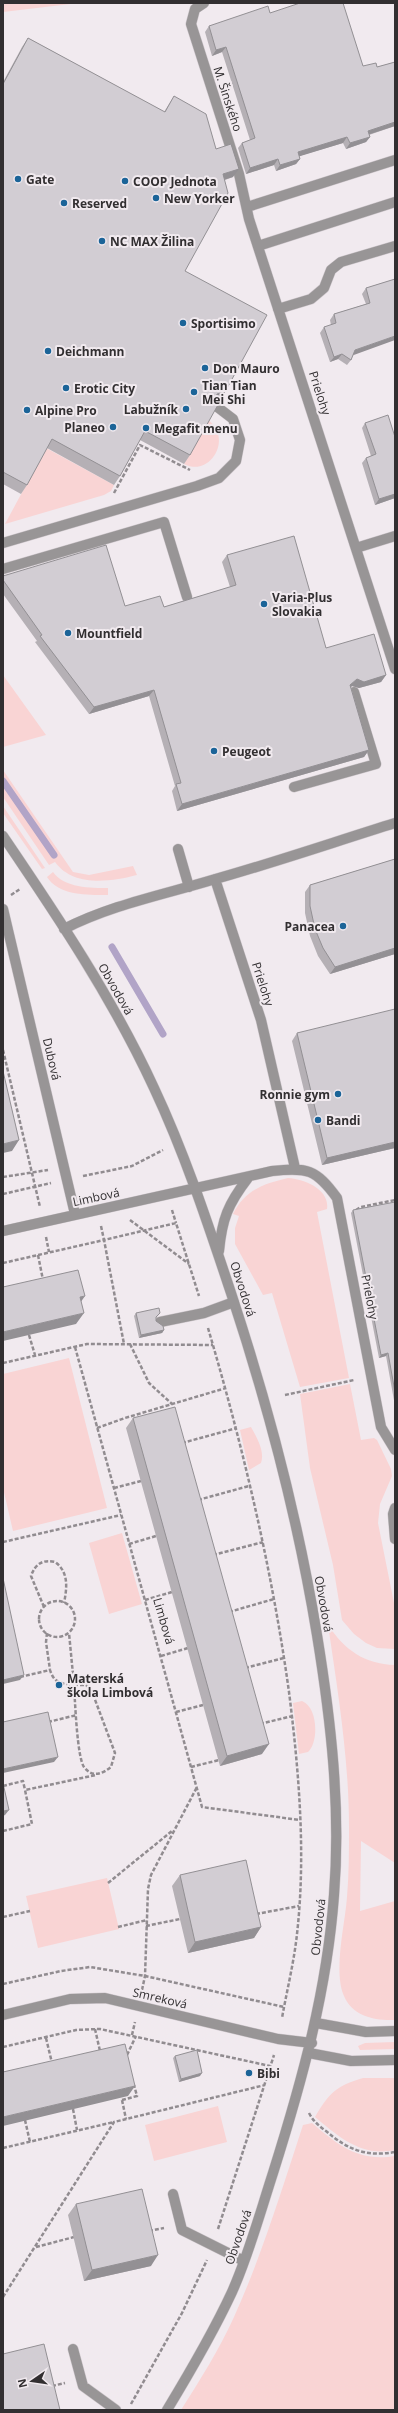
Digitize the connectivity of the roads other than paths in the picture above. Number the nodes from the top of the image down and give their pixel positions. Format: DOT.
graph roads {
  1 [pos="204,3"];
  2 [pos="395,160"];
  3 [pos="395,202"];
  4 [pos="247,207"];
  5 [pos="258,246"];
  6 [pos="395,246"];
  7 [pos="278,309"];
  8 [pos="216,406"];
  9 [pos="395,536"];
  10 [pos="3,543"];
  11 [pos="356,548"];
  12 [pos="3,569"];
  13 [pos="187,597"];
  14 [pos="395,669"];
  15 [pos="354,692"];
  16 [pos="294,787"];
  17 [pos="395,823"];
  18 [pos="3,836"];
  19 [pos="178,849"];
  20 [pos="215,880"];
  21 [pos="189,887"];
  22 [pos="3,909"];
  23 [pos="64,929"];
  24 [pos="295,1168"];
  25 [pos="248,1178"];
  26 [pos="195,1188"];
  27 [pos="76,1214"];
  28 [pos="3,1231"];
  29 [pos="219,1255"];
  30 [pos="234,1302"];
  31 [pos="160,1322"];
  32 [pos="395,1450"];
  33 [pos="395,1508"];
  34 [pos="395,1539"];
  35 [pos="3,2015"];
  36 [pos="316,2023"];
  37 [pos="395,2031"];
  38 [pos="310,2048"];
  39 [pos="395,2060"];
  40 [pos="173,2194"];
  41 [pos="244,2261"];
  42 [pos="73,2348"];
  43 [pos="116,2410"];
  44 [pos="167,2410"];
  1 -- 4 [label="street, M. Šinského"];
  2 -- 4 [label="street"];
  3 -- 5 [label="street"];
  4 -- 5 [label="street, M. Šinského"];
  5 -- 7 [label="street, Prielohy"];
  6 -- 7 [label="street"];
  7 -- 11 [label="street, Prielohy"];
  8 -- 10 [label="street"];
  9 -- 11 [label="street"];
  11 -- 14 [label="street, Prielohy"];
  12 -- 13 [label="street"];
  15 -- 16 [label="street"];
  17 -- 20 [label="street"];
  18 -- 23 [label="street, Obvodová"];
  19 -- 21 [label="street"];
  20 -- 21 [label="street"];
  20 -- 24 [label="street, Prielohy"];
  21 -- 23 [label="street"];
  22 -- 27 [label="street, Dubová"];
  23 -- 26 [label="street, Obvodová"];
  24 -- 25 [label="street, Prielohy"];
  24 -- 32 [label="street, Prielohy"];
  25 -- 26 [label="street, Prielohy"];
  25 -- 29 [label="street"];
  26 -- 27 [label="street, Limbová"];
  26 -- 29 [label="street, Obvodová"];
  27 -- 28 [label="street, Limbová"];
  29 -- 30 [label="street, Obvodová"];
  30 -- 31 [label="street"];
  30 -- 36 [label="street, Obvodová"];
  33 -- 34 [label="street"];
  35 -- 38 [label="street, Smreková"];
  36 -- 37 [label="street"];
  36 -- 38 [label="street, Obvodová"];
  38 -- 39 [label="street, Smreková"];
  38 -- 41 [label="street, Obvodová"];
  40 -- 41 [label="street"];
  41 -- 44 [label="street, Obvodová"];
  42 -- 43 [label="street"];
}
